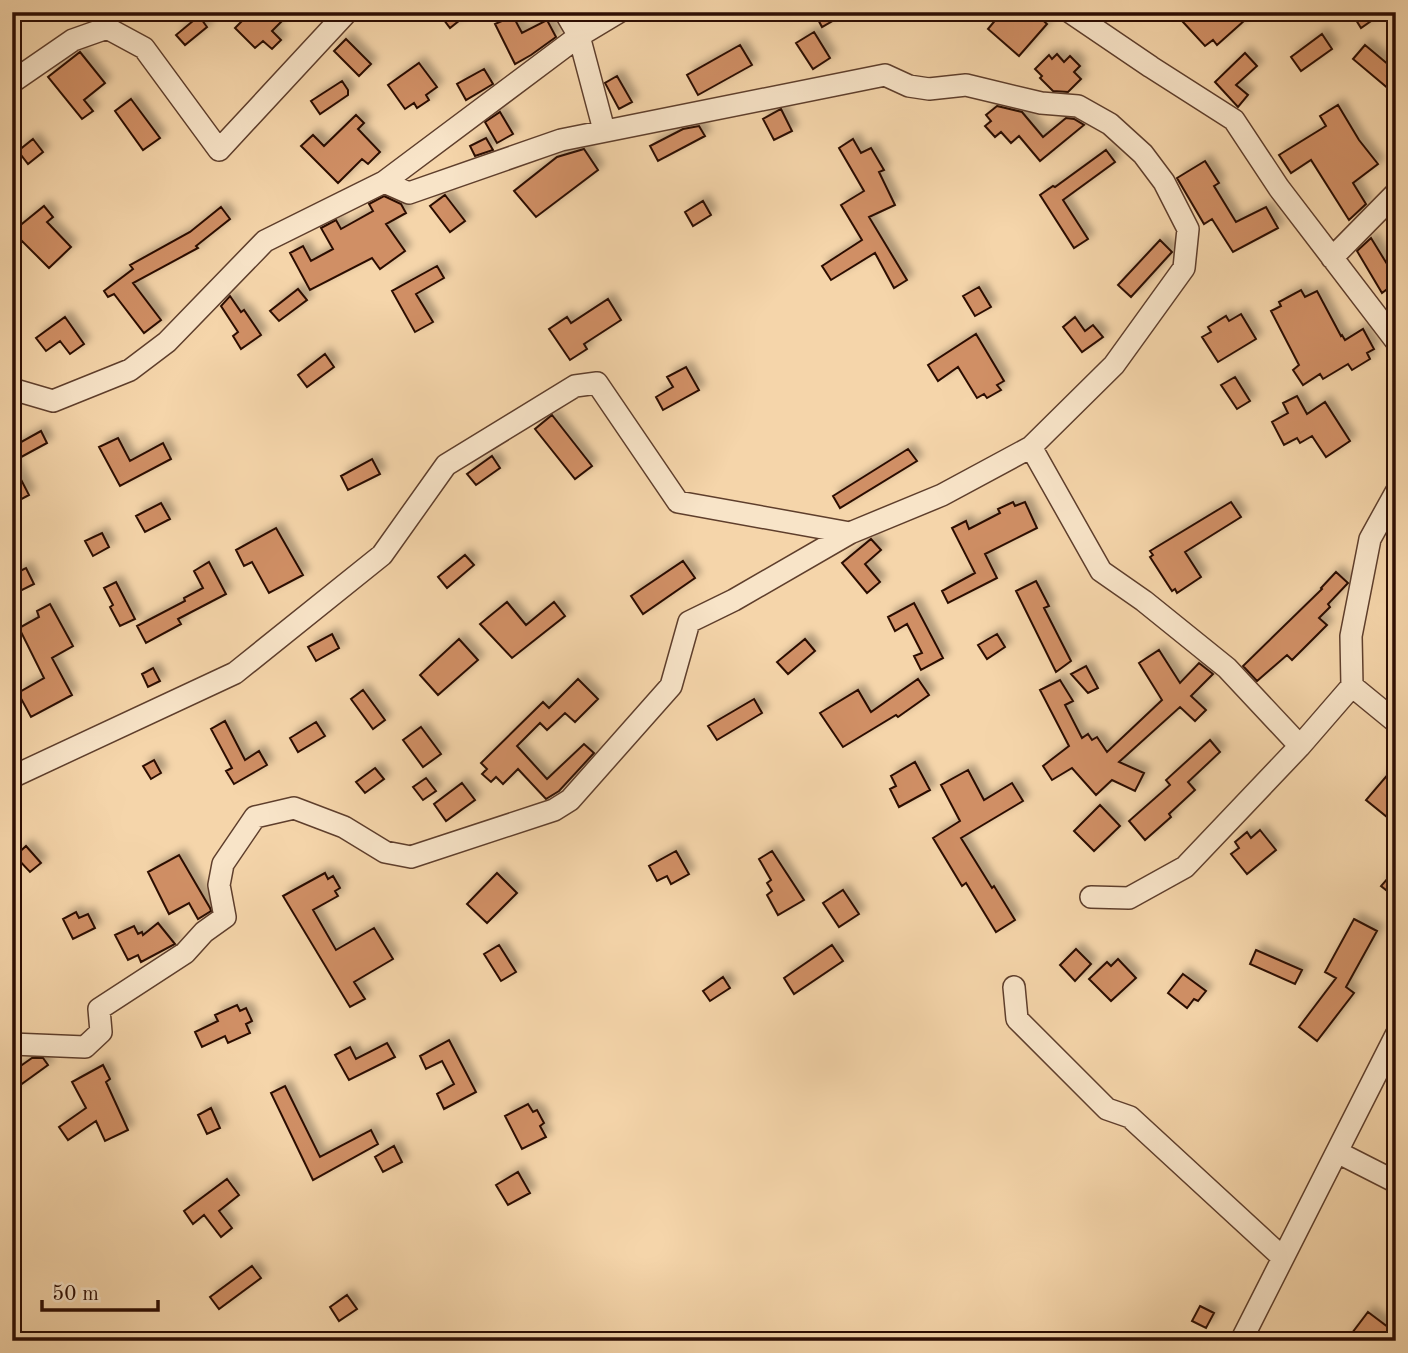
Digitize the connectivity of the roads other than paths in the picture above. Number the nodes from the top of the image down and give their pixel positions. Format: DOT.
graph roads {
  1 [pos="346,12"];
  2 [pos="565,12"];
  3 [pos="620,12"];
  4 [pos="1070,12"];
  5 [pos="579,36"];
  6 [pos="12,82"];
  7 [pos="604,130"];
  8 [pos="384,181"];
  9 [pos="1396,192"];
  10 [pos="1332,258"];
  11 [pos="1396,341"];
  12 [pos="12,390"];
  13 [pos="1031,447"];
  14 [pos="1396,492"];
  15 [pos="850,533"];
  16 [pos="1352,686"];
  17 [pos="1396,722"];
  18 [pos="1300,746"];
  19 [pos="12,777"];
  20 [pos="1091,897"];
  21 [pos="1014,987"];
  22 [pos="1396,1035"];
  23 [pos="12,1044"];
  24 [pos="1336,1152"];
  25 [pos="1396,1182"];
  26 [pos="1282,1257"];
  27 [pos="1241,1341"];
  1 -- 6 [label="street"];
  2 -- 5 [label="street"];
  3 -- 5 [label="street"];
  4 -- 10 [label="street"];
  5 -- 7 [label="street"];
  5 -- 8 [label="street"];
  7 -- 8 [label="street"];
  7 -- 13 [label="street"];
  8 -- 12 [label="street"];
  9 -- 10 [label="street"];
  10 -- 11 [label="street"];
  13 -- 15 [label="street"];
  13 -- 18 [label="street"];
  14 -- 16 [label="street"];
  15 -- 19 [label="street"];
  15 -- 23 [label="street"];
  16 -- 17 [label="street"];
  16 -- 18 [label="street"];
  18 -- 20 [label="street"];
  21 -- 26 [label="street"];
  22 -- 24 [label="street"];
  24 -- 25 [label="street"];
  24 -- 26 [label="street"];
  26 -- 27 [label="street"];
}
